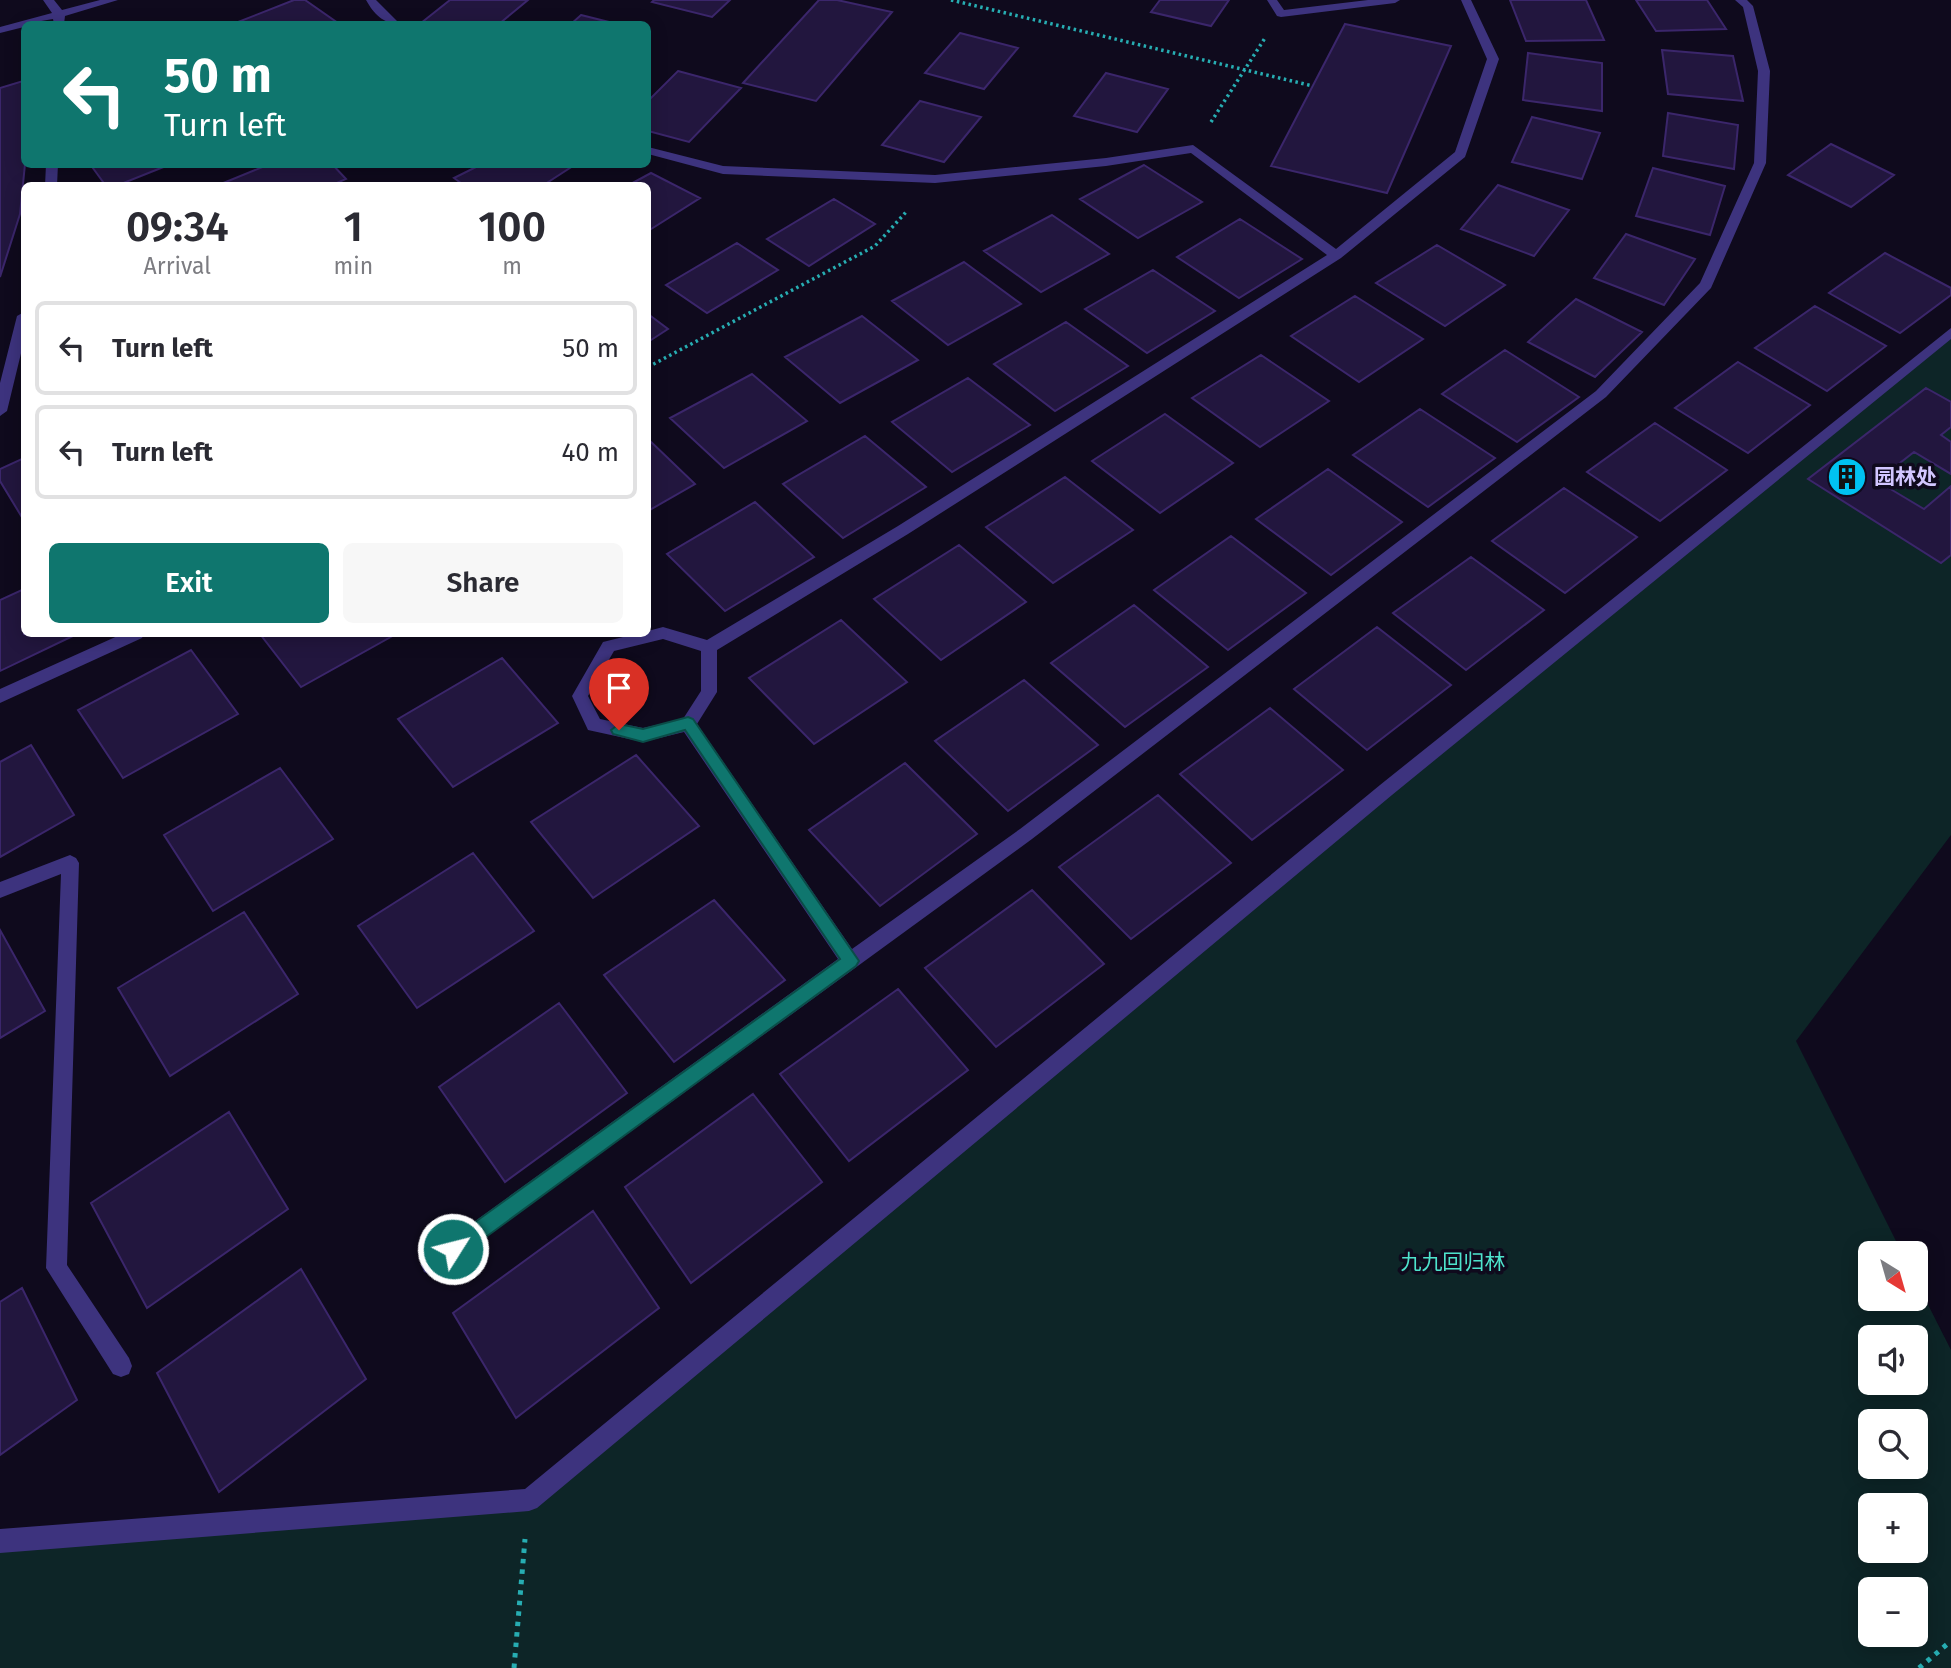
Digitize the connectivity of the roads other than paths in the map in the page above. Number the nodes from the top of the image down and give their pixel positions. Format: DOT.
graph roads {
  1 [pos="48,0"];
  2 [pos="113,0"];
  3 [pos="371,0"];
  4 [pos="1272,0"];
  5 [pos="1395,0"];
  6 [pos="1466,0"];
  7 [pos="1740,0"];
  8 [pos="59,19"];
  9 [pos="391,21"];
  10 [pos="21,26"];
  11 [pos="0,30"];
  12 [pos="651,151"];
  13 [pos="1336,255"];
  14 [pos="21,328"];
  15 [pos="1951,332"];
  16 [pos="0,411"];
  17 [pos="651,634"];
  18 [pos="129,637"];
  19 [pos="629,637"];
  20 [pos="604,640"];
  21 [pos="709,647"];
  22 [pos="0,696"];
  23 [pos="688,723"];
  24 [pos="0,890"];
  25 [pos="850,961"];
  26 [pos="431,1265"];
  27 [pos="121,1366"];
  28 [pos="0,1541"];
  1 -- 8 [label="lane"];
  2 -- 8 [label="lane"];
  3 -- 9 [label="lane"];
  4 -- 5 [label="lane"];
  6 -- 13 [label="lane"];
  7 -- 25 [label="lane"];
  10 -- 11 [label="lane"];
  12 -- 13 [label="lane"];
  13 -- 21 [label="lane"];
  14 -- 16 [label="lane"];
  15 -- 28 [label="lane"];
  17 -- 21 [label="lane"];
  18 -- 22 [label="lane"];
  19 -- 20 [label="lane"];
  20 -- 23 [label="lane"];
  21 -- 23 [label="lane"];
  23 -- 25 [label="lane"];
  24 -- 27 [label="lane"];
  25 -- 26 [label="lane"];
}
